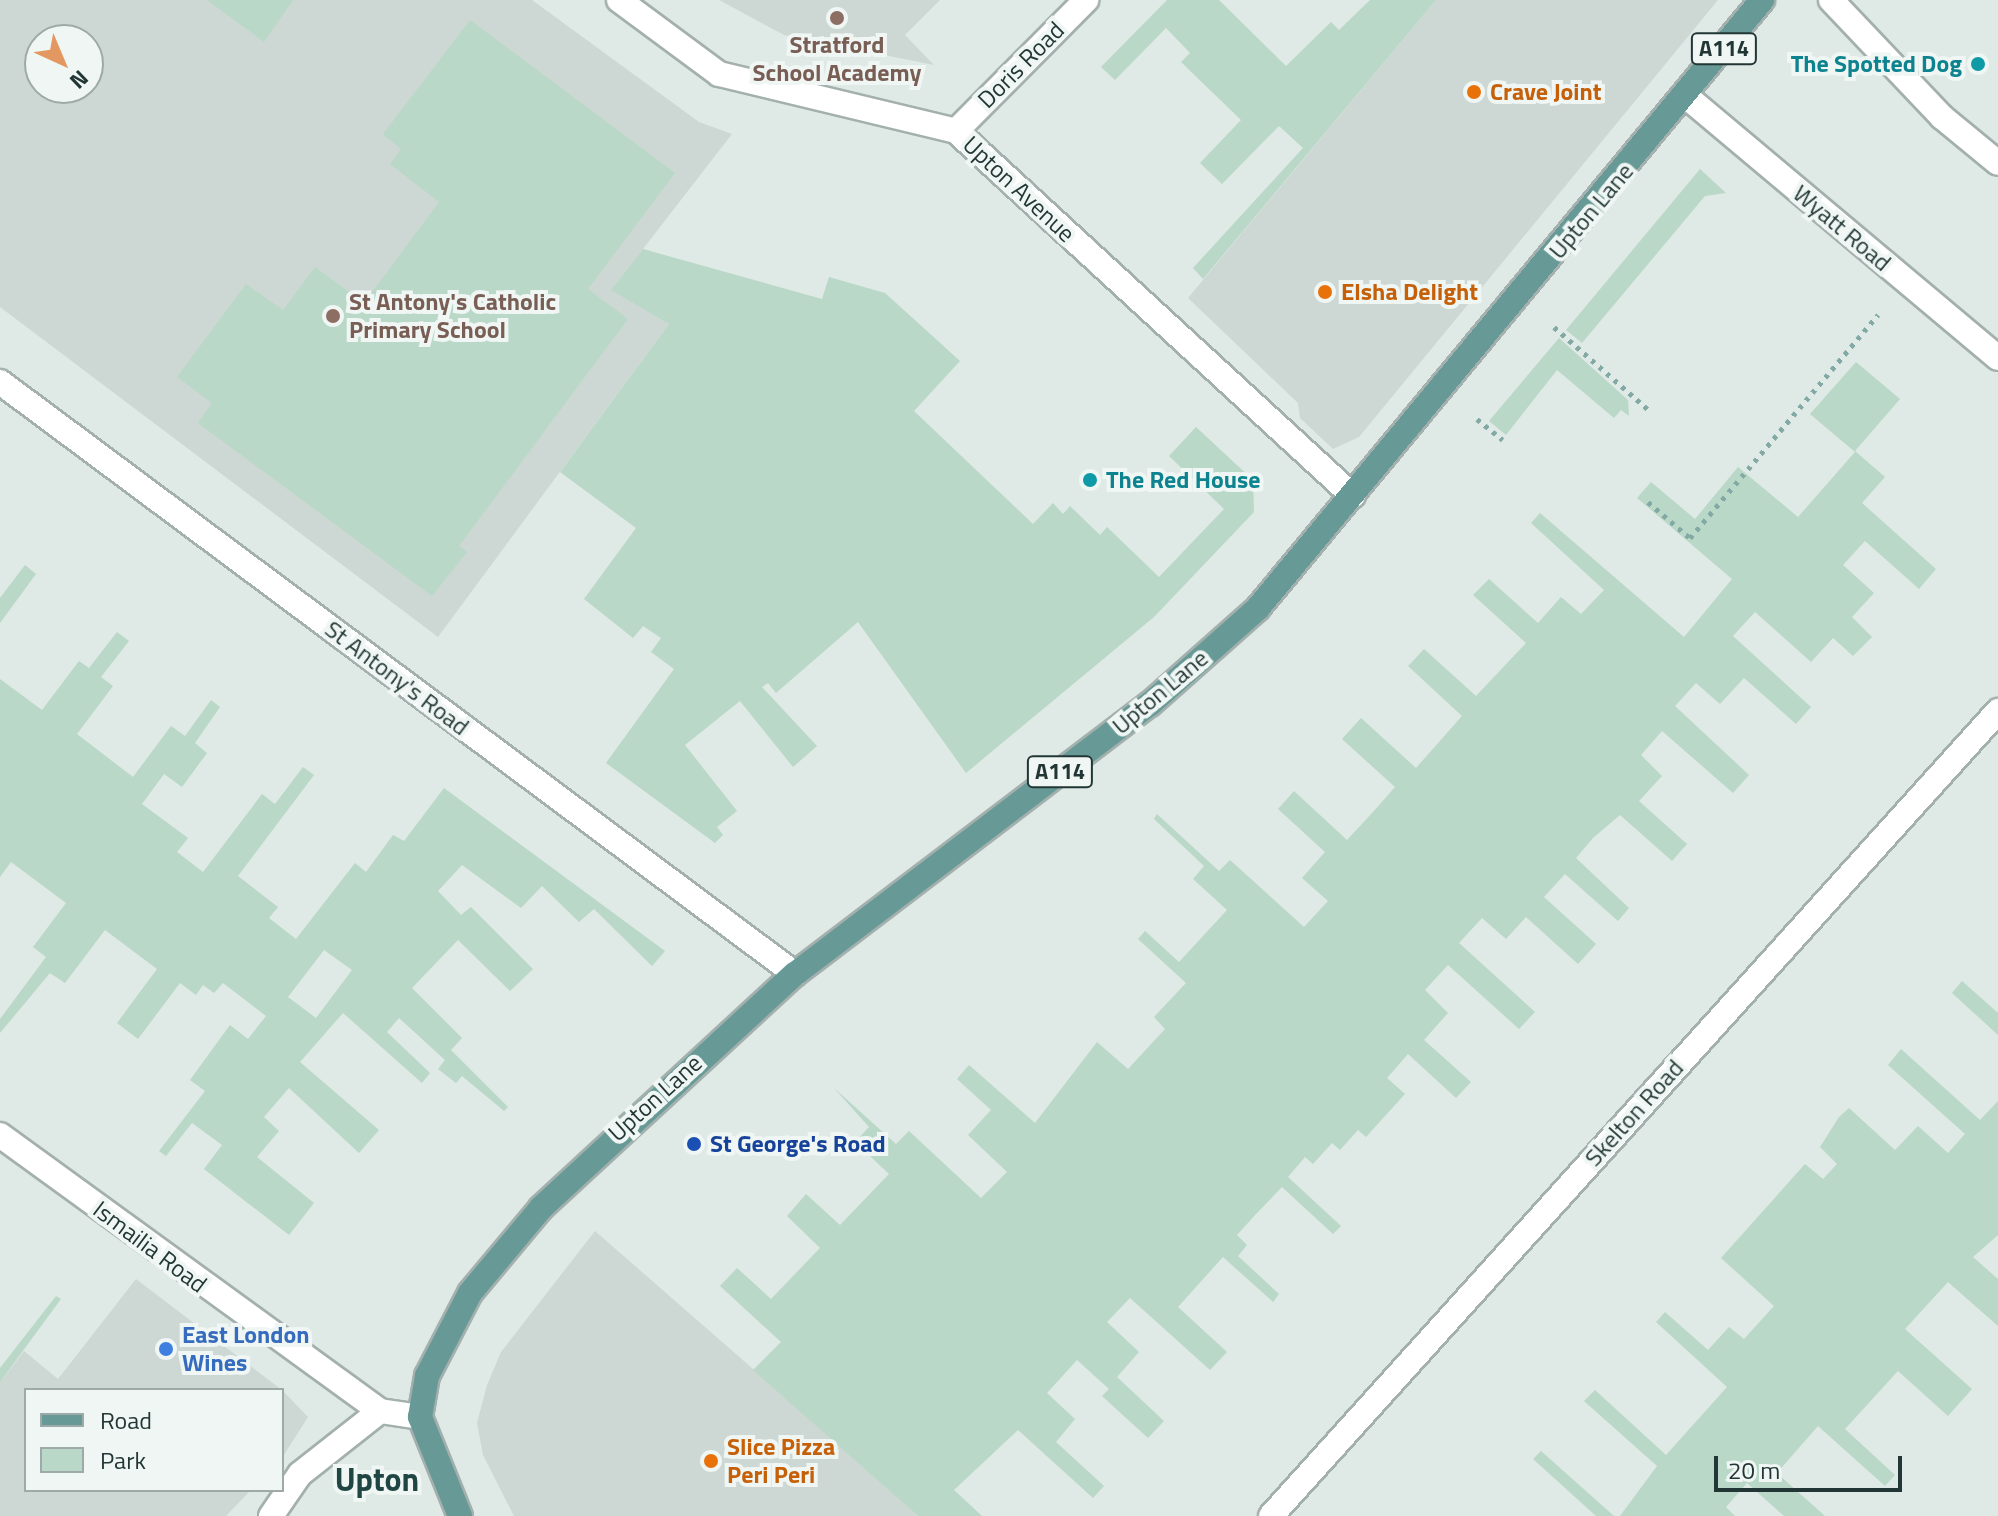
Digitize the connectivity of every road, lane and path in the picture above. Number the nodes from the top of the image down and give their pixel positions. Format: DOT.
graph roads {
  1 [pos="619,0"];
  2 [pos="1086,0"];
  3 [pos="1762,0"];
  4 [pos="1831,0"];
  5 [pos="1687,97"];
  6 [pos="956,131"];
  7 [pos="1998,163"];
  8 [pos="1900,276"];
  9 [pos="1554,327"];
  10 [pos="1998,358"];
  11 [pos="0,382"];
  12 [pos="1650,411"];
  13 [pos="1477,419"];
  14 [pos="1503,440"];
  15 [pos="1353,496"];
  16 [pos="1648,502"];
  17 [pos="1998,711"];
  18 [pos="795,974"];
  19 [pos="0,1135"];
  20 [pos="380,1411"];
  21 [pos="420,1417"];
  22 [pos="271,1516"];
  23 [pos="460,1516"];
  24 [pos="1271,1516"];
  1 -- 6 [label="street, Upton Avenue"];
  2 -- 6 [label="street, Doris Road"];
  3 -- 5 [label="main road, Upton Lane / A114"];
  4 -- 7 [label="street"];
  5 -- 8 [label="street, Wyatt Road"];
  5 -- 15 [label="main road, Upton Lane / A114"];
  6 -- 15 [label="street, Upton Avenue"];
  8 -- 10 [label="street, Wyatt Road"];
  8 -- 16 [label="path"];
  9 -- 12 [label="path"];
  11 -- 18 [label="street, St Antony's Road"];
  13 -- 14 [label="path"];
  15 -- 18 [label="main road, Upton Lane / A114"];
  17 -- 24 [label="street, Skelton Road"];
  18 -- 21 [label="main road, Upton Lane / A114"];
  19 -- 20 [label="street, Ismailia Road"];
  20 -- 21 [label="street"];
  20 -- 22 [label="street"];
  21 -- 23 [label="main road"];
}
